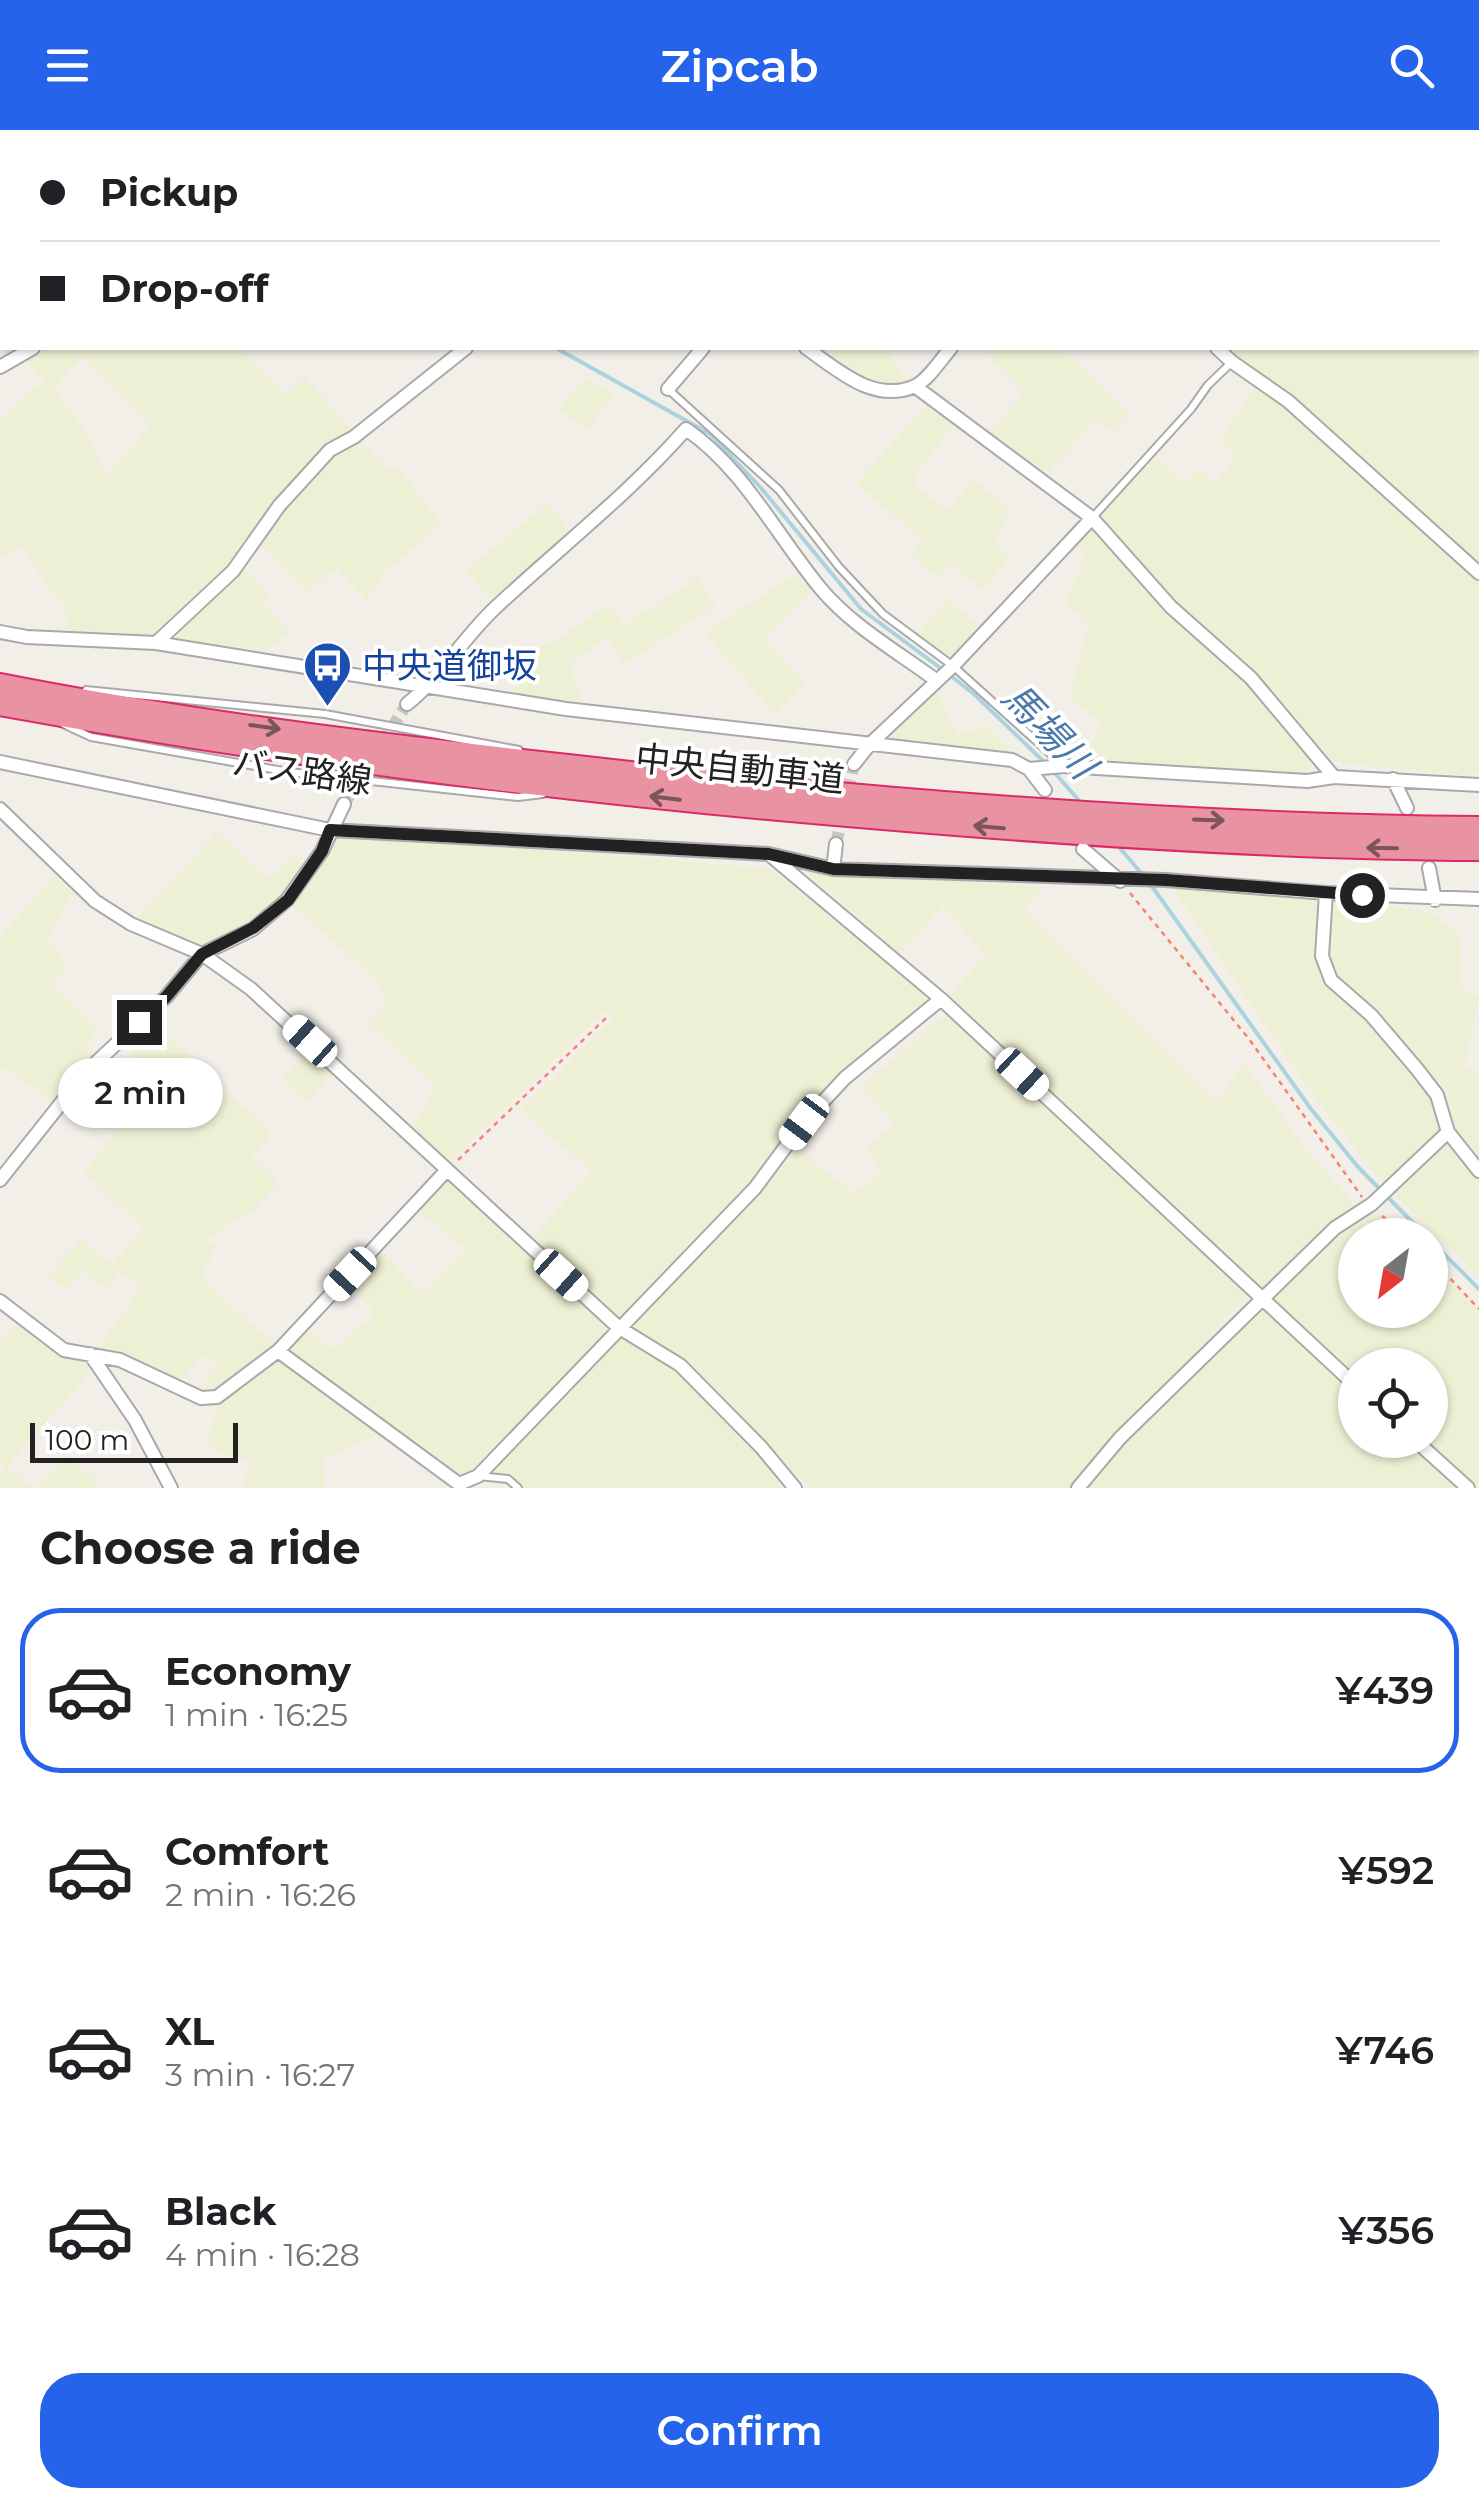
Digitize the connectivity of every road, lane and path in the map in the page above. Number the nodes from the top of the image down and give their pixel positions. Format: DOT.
graph roads {
  1 [pos="30,350"];
  2 [pos="463,350"];
  3 [pos="701,350"];
  4 [pos="809,350"];
  5 [pos="950,350"];
  6 [pos="1219,350"];
  7 [pos="1232,362"];
  8 [pos="0,367"];
  9 [pos="916,387"];
  10 [pos="668,389"];
  11 [pos="739,464"];
  12 [pos="1092,518"];
  13 [pos="1479,573"];
  14 [pos="0,632"];
  15 [pos="156,643"];
  16 [pos="952,667"];
  17 [pos="938,679"];
  18 [pos="0,685"];
  19 [pos="428,688"];
  20 [pos="29,700"];
  21 [pos="0,704"];
  22 [pos="407,704"];
  23 [pos="870,744"];
  24 [pos="0,762"];
  25 [pos="854,764"];
  26 [pos="1061,766"];
  27 [pos="1035,769"];
  28 [pos="1334,777"];
  29 [pos="1393,780"];
  30 [pos="1478,784"];
  31 [pos="1045,790"];
  32 [pos="344,804"];
  33 [pos="1407,808"];
  34 [pos="0,809"];
  35 [pos="1479,828"];
  36 [pos="330,830"];
  37 [pos="1084,842"];
  38 [pos="836,844"];
  39 [pos="1479,849"];
  40 [pos="769,854"];
  41 [pos="1429,868"];
  42 [pos="833,869"];
  43 [pos="1120,880"];
  44 [pos="1326,893"];
  45 [pos="1436,900"];
  46 [pos="1479,900"];
  47 [pos="202,954"];
  48 [pos="942,999"];
  49 [pos="607,1017"];
  50 [pos="1448,1132"];
  51 [pos="446,1171"];
  52 [pos="1479,1171"];
  53 [pos="0,1180"];
  54 [pos="1371,1205"];
  55 [pos="1386,1218"];
  56 [pos="1448,1276"];
  57 [pos="0,1301"];
  58 [pos="1262,1301"];
  59 [pos="1479,1310"];
  60 [pos="618,1327"];
  61 [pos="278,1351"];
  62 [pos="90,1354"];
  63 [pos="1338,1370"];
  64 [pos="1435,1458"];
  65 [pos="478,1476"];
  66 [pos="458,1486"];
  67 [pos="789,1486"];
  68 [pos="170,1488"];
  69 [pos="518,1488"];
  70 [pos="1078,1488"];
  71 [pos="1468,1488"];
  1 -- 8 [label="street"];
  2 -- 15 [label="street"];
  3 -- 10 [label="street"];
  4 -- 9 [label="street"];
  5 -- 9 [label="street"];
  6 -- 7 [label="street"];
  7 -- 12 [label="lane"];
  7 -- 13 [label="street"];
  9 -- 12 [label="street"];
  10 -- 11 [label="lane"];
  11 -- 16 [label="lane"];
  11 -- 17 [label="street"];
  11 -- 19 [label="street"];
  12 -- 16 [label="street"];
  12 -- 28 [label="street"];
  14 -- 15 [label="street"];
  15 -- 19 [label="street"];
  16 -- 17 [label="street"];
  16 -- 26 [label="lane"];
  17 -- 23 [label="street"];
  18 -- 20 [label="highway, 中央自動車道"];
  19 -- 22 [label="street"];
  19 -- 23 [label="street"];
  20 -- 21 [label="highway, 中央自動車道"];
  20 -- 35 [label="highway, 中央自動車道, one-way"];
  37 -- 20 [label="highway, 中央自動車道, one-way"];
  23 -- 25 [label="street"];
  23 -- 27 [label="street"];
  24 -- 36 [label="street"];
  26 -- 27 [label="street"];
  26 -- 28 [label="street"];
  27 -- 31 [label="street"];
  28 -- 29 [label="street"];
  29 -- 30 [label="street"];
  29 -- 33 [label="street"];
  32 -- 36 [label="street"];
  34 -- 47 [label="street"];
  36 -- 40 [label="street"];
  36 -- 47 [label="street"];
  39 -- 37 [label="highway, 中央自動車道, one-way"];
  37 -- 43 [label="street"];
  38 -- 42 [label="street"];
  40 -- 42 [label="street"];
  40 -- 48 [label="street"];
  41 -- 45 [label="street"];
  42 -- 43 [label="street"];
  43 -- 44 [label="street"];
  43 -- 54 [label="path"];
  44 -- 45 [label="street"];
  44 -- 50 [label="street"];
  45 -- 46 [label="street"];
  47 -- 51 [label="street"];
  47 -- 53 [label="street"];
  48 -- 58 [label="street"];
  48 -- 60 [label="street"];
  49 -- 51 [label="path"];
  50 -- 52 [label="street"];
  50 -- 54 [label="street"];
  51 -- 60 [label="street"];
  51 -- 61 [label="street"];
  54 -- 55 [label="path"];
  54 -- 58 [label="street"];
  56 -- 59 [label="path"];
  57 -- 62 [label="street"];
  58 -- 63 [label="street"];
  58 -- 70 [label="street"];
  60 -- 65 [label="street"];
  60 -- 67 [label="street"];
  61 -- 62 [label="street"];
  61 -- 66 [label="street"];
  62 -- 68 [label="street"];
  64 -- 71 [label="street"];
  65 -- 66 [label="street"];
  65 -- 69 [label="lane"];
}
